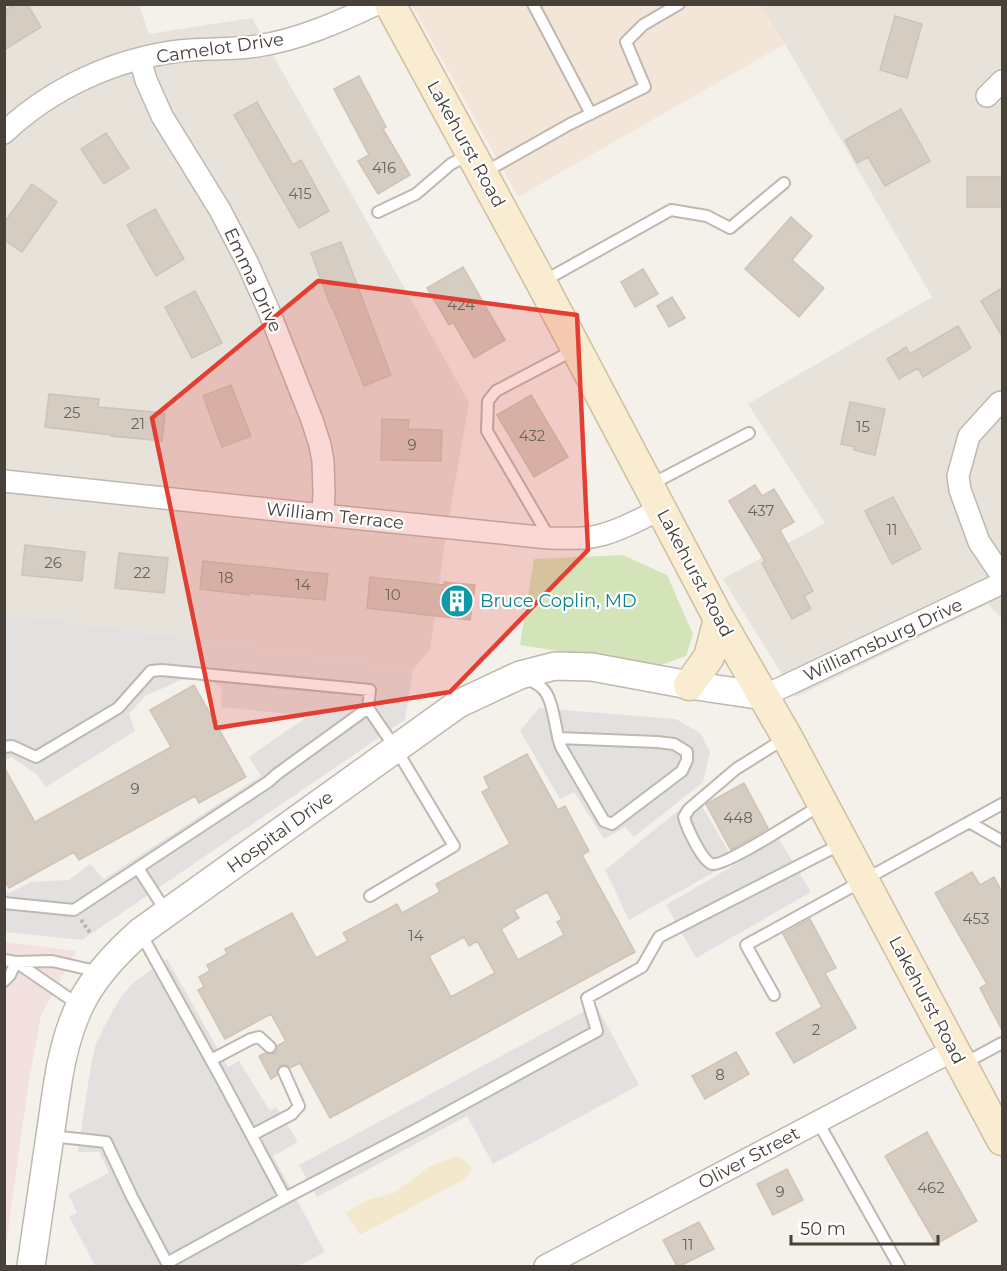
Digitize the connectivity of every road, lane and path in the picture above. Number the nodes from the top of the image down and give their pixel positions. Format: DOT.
graph roads {
  1 [pos="377,4"];
  2 [pos="390,4"];
  3 [pos="679,4"];
  4 [pos="538,6"];
  5 [pos="140,59"];
  6 [pos="1002,81"];
  7 [pos="987,96"];
  8 [pos="591,114"];
  9 [pos="4,133"];
  10 [pos="476,164"];
  11 [pos="784,183"];
  12 [pos="378,212"];
  13 [pos="542,282"];
  14 [pos="577,349"];
  15 [pos="1002,402"];
  16 [pos="749,433"];
  17 [pos="4,481"];
  18 [pos="655,497"];
  19 [pos="323,515"];
  20 [pos="549,538"];
  21 [pos="1002,576"];
  22 [pos="1002,583"];
  23 [pos="719,619"];
  24 [pos="520,675"];
  25 [pos="689,685"];
  26 [pos="764,696"];
  27 [pos="368,708"];
  28 [pos="787,737"];
  29 [pos="558,738"];
  30 [pos="4,747"];
  31 [pos="396,749"];
  32 [pos="822,804"];
  33 [pos="1002,804"];
  34 [pos="969,822"];
  35 [pos="1002,841"];
  36 [pos="843,843"];
  37 [pos="138,868"];
  38 [pos="863,881"];
  39 [pos="369,896"];
  40 [pos="4,903"];
  41 [pos="167,912"];
  42 [pos="140,932"];
  43 [pos="10,961"];
  44 [pos="100,972"];
  45 [pos="4,981"];
  46 [pos="774,995"];
  47 [pos="79,1005"];
  48 [pos="1002,1043"];
  49 [pos="270,1047"];
  50 [pos="958,1058"];
  51 [pos="211,1060"];
  52 [pos="284,1072"];
  53 [pos="818,1122"];
  54 [pos="252,1135"];
  55 [pos="50,1136"];
  56 [pos="1002,1140"];
  57 [pos="285,1198"];
  58 [pos="31,1266"];
  59 [pos="545,1266"];
  60 [pos="899,1266"];
  1 -- 5 [label="street, Camelot Drive"];
  2 -- 10 [label="main road, Lakehurst Road"];
  3 -- 8 [label="lane"];
  4 -- 8 [label="lane"];
  5 -- 9 [label="street, Camelot Drive"];
  5 -- 19 [label="street, Emma Drive"];
  6 -- 7 [label="street"];
  8 -- 10 [label="lane"];
  10 -- 12 [label="lane"];
  10 -- 13 [label="main road, Lakehurst Road"];
  11 -- 13 [label="lane"];
  13 -- 14 [label="main road, Lakehurst Road"];
  14 -- 18 [label="main road, Lakehurst Road"];
  14 -- 20 [label="lane"];
  15 -- 21 [label="street"];
  16 -- 18 [label="lane"];
  17 -- 19 [label="street, William Terrace"];
  18 -- 20 [label="street, William Terrace"];
  18 -- 23 [label="main road, Lakehurst Road"];
  19 -- 20 [label="street, William Terrace"];
  22 -- 26 [label="street, Williamsburg Drive"];
  23 -- 25 [label="main road"];
  23 -- 26 [label="main road, Lakehurst Road"];
  24 -- 25 [label="street, Hospital Drive"];
  24 -- 29 [label="lane"];
  24 -- 31 [label="street, Hospital Drive"];
  25 -- 26 [label="street, Hospital Drive"];
  26 -- 28 [label="main road, Lakehurst Road"];
  27 -- 30 [label="lane"];
  27 -- 31 [label="lane"];
  27 -- 37 [label="lane"];
  28 -- 32 [label="main road, Lakehurst Road"];
  28 -- 32 [label="lane"];
  29 -- 29 [label="lane"];
  31 -- 39 [label="lane"];
  31 -- 41 [label="street, Hospital Drive"];
  32 -- 36 [label="main road, Lakehurst Road"];
  33 -- 34 [label="lane"];
  34 -- 35 [label="lane"];
  34 -- 38 [label="lane"];
  36 -- 38 [label="main road, Lakehurst Road"];
  36 -- 57 [label="lane"];
  37 -- 40 [label="lane"];
  37 -- 41 [label="lane"];
  38 -- 46 [label="lane"];
  38 -- 50 [label="main road, Lakehurst Road"];
  41 -- 42 [label="street, Hospital Drive"];
  42 -- 44 [label="street, Hospital Drive"];
  42 -- 51 [label="lane"];
  43 -- 44 [label="lane"];
  43 -- 45 [label="lane"];
  43 -- 47 [label="lane"];
  44 -- 47 [label="street, Hospital Drive"];
  47 -- 55 [label="street, Hospital Drive"];
  48 -- 50 [label="lane"];
  49 -- 51 [label="lane"];
  50 -- 53 [label="street, Oliver Street"];
  50 -- 56 [label="main road, Lakehurst Road"];
  51 -- 54 [label="lane"];
  52 -- 54 [label="lane"];
  53 -- 59 [label="street, Oliver Street"];
  53 -- 60 [label="lane"];
  54 -- 57 [label="lane"];
  55 -- 57 [label="lane"];
  55 -- 58 [label="street, Hospital Drive"];
}
